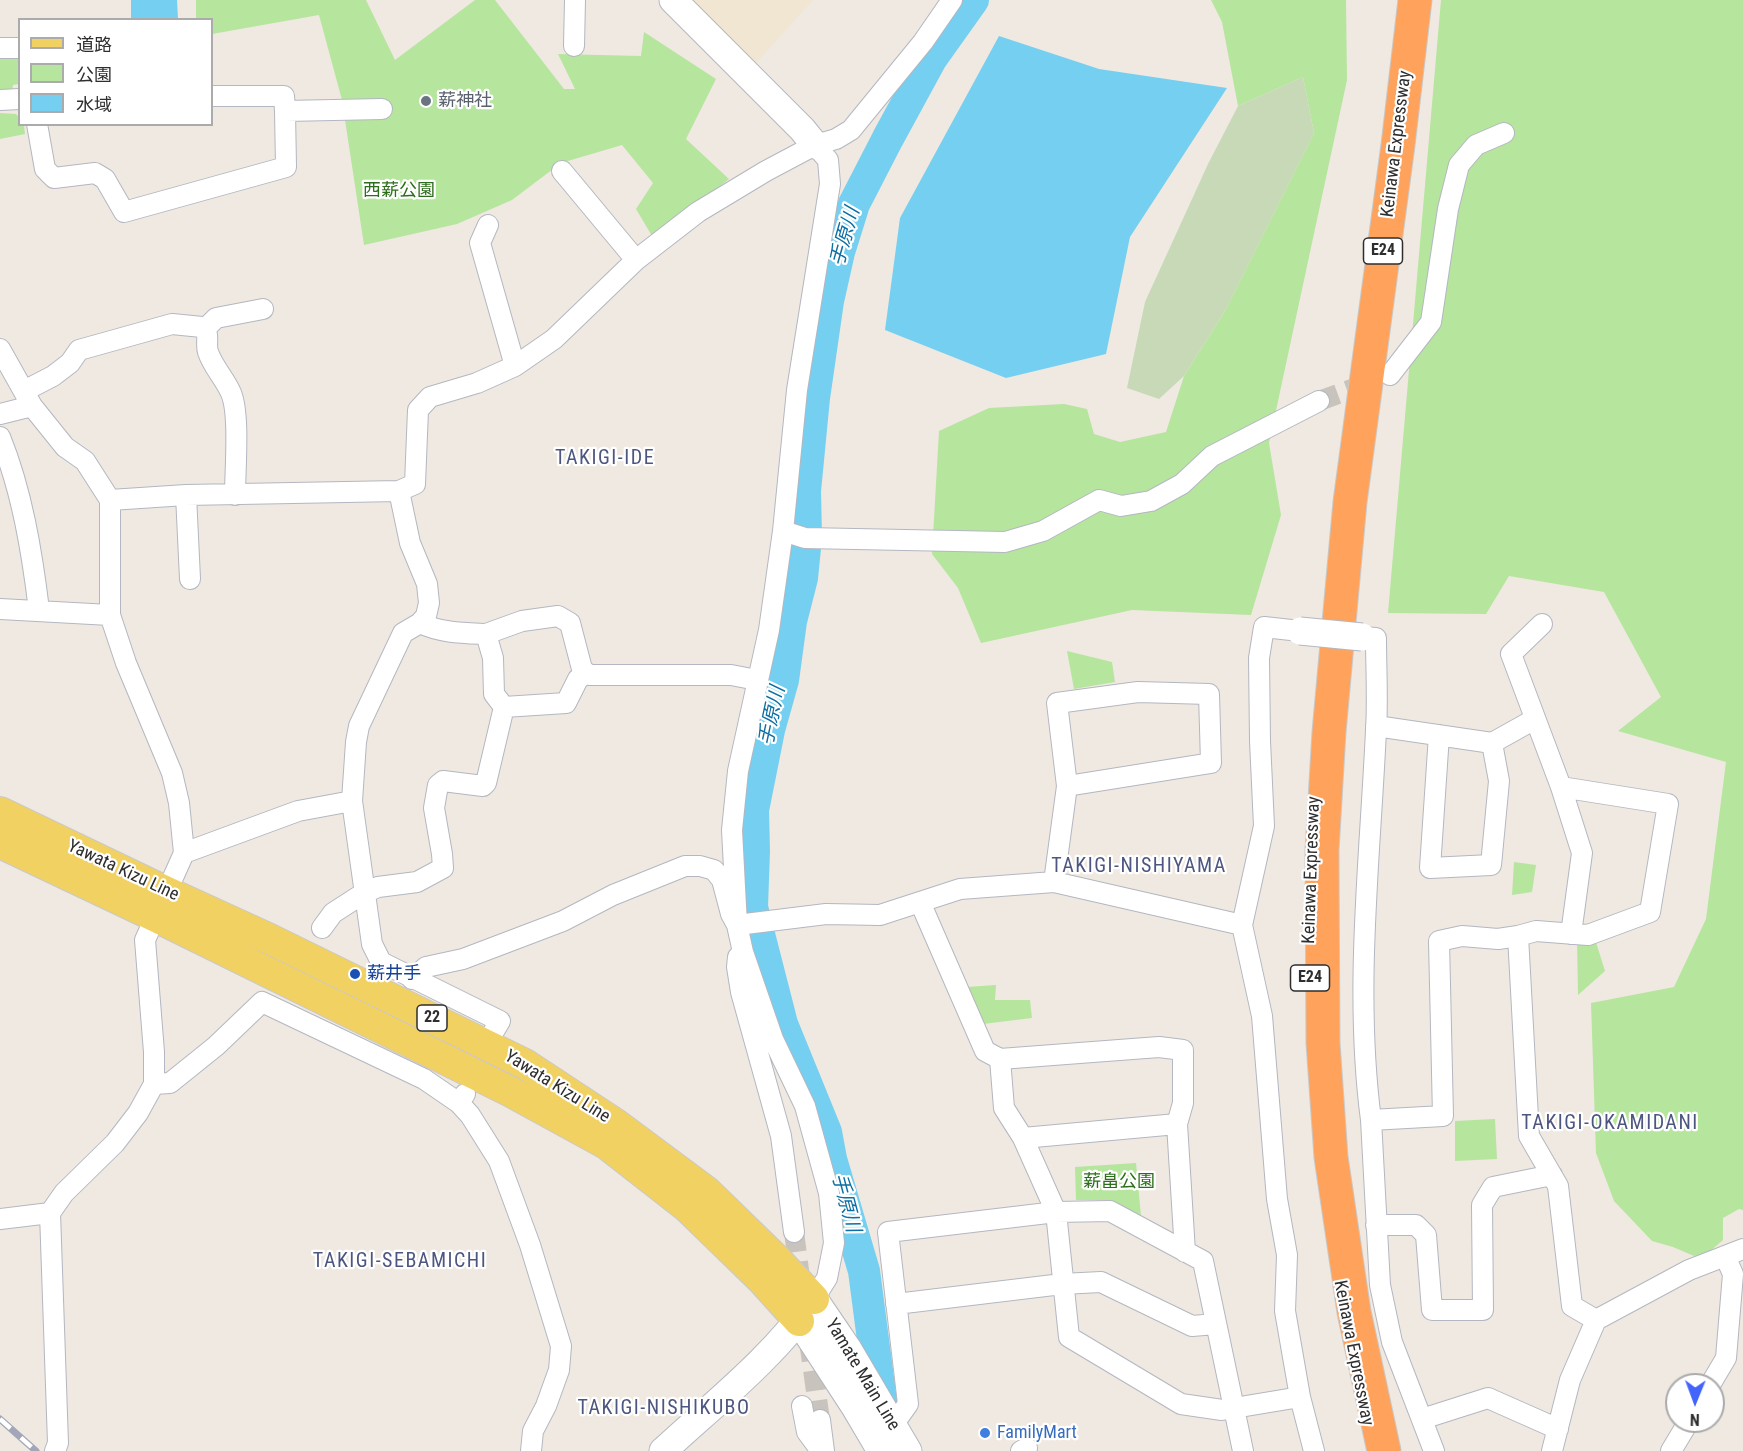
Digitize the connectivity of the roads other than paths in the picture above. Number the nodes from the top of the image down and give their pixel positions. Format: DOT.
graph roads {
  1 [pos="575,0"];
  2 [pos="673,0"];
  3 [pos="952,0"];
  4 [pos="1415,0"];
  5 [pos="573,46"];
  6 [pos="0,48"];
  7 [pos="18,48"];
  8 [pos="213,96"];
  9 [pos="18,99"];
  10 [pos="0,100"];
  11 [pos="382,109"];
  12 [pos="285,111"];
  13 [pos="38,126"];
  14 [pos="1504,133"];
  15 [pos="815,145"];
  16 [pos="562,171"];
  17 [pos="488,225"];
  18 [pos="636,260"];
  19 [pos="263,309"];
  20 [pos="205,329"];
  21 [pos="0,349"];
  22 [pos="515,366"];
  23 [pos="1390,375"];
  24 [pos="28,399"];
  25 [pos="1319,401"];
  26 [pos="0,414"];
  27 [pos="0,437"];
  28 [pos="399,491"];
  29 [pos="186,495"];
  30 [pos="235,495"];
  31 [pos="110,500"];
  32 [pos="1350,502"];
  33 [pos="783,531"];
  34 [pos="190,579"];
  35 [pos="0,609"];
  36 [pos="39,610"];
  37 [pos="111,615"];
  38 [pos="420,623"];
  39 [pos="1542,624"];
  40 [pos="1300,631"];
  41 [pos="486,634"];
  42 [pos="1362,637"];
  43 [pos="587,673"];
  44 [pos="757,680"];
  45 [pos="504,707"];
  46 [pos="1536,719"];
  47 [pos="1376,726"];
  48 [pos="1439,735"];
  49 [pos="1492,743"];
  50 [pos="1066,786"];
  51 [pos="1561,787"];
  52 [pos="352,801"];
  53 [pos="0,812"];
  54 [pos="0,843"];
  55 [pos="184,853"];
  56 [pos="1054,882"];
  57 [pos="364,893"];
  58 [pos="920,902"];
  59 [pos="161,905"];
  60 [pos="1242,925"];
  61 [pos="322,928"];
  62 [pos="741,930"];
  63 [pos="1571,934"];
  64 [pos="1518,936"];
  65 [pos="412,979"];
  66 [pos="494,1031"];
  67 [pos="1000,1059"];
  68 [pos="154,1084"];
  69 [pos="1371,1120"];
  70 [pos="1177,1125"];
  71 [pos="1023,1138"];
  72 [pos="1552,1175"];
  73 [pos="1056,1212"];
  74 [pos="50,1213"];
  75 [pos="0,1219"];
  76 [pos="1376,1225"];
  77 [pos="794,1232"];
  78 [pos="1185,1252"];
  79 [pos="1734,1252"];
  80 [pos="1062,1284"];
  81 [pos="896,1304"];
  82 [pos="807,1310"];
  83 [pos="1596,1320"];
  84 [pos="1216,1324"];
  85 [pos="1717,1373"];
  86 [pos="1300,1397"];
  87 [pos="802,1406"];
  88 [pos="1234,1408"];
  89 [pos="1422,1419"];
  90 [pos="819,1420"];
  91 [pos="1558,1429"];
  92 [pos="1682,1433"];
  93 [pos="888,1444"];
  94 [pos="55,1451"];
  95 [pos="531,1451"];
  96 [pos="663,1451"];
  97 [pos="823,1451"];
  98 [pos="1243,1451"];
  99 [pos="1314,1451"];
  100 [pos="1374,1451"];
  101 [pos="1384,1451"];
  102 [pos="1434,1451"];
  103 [pos="1552,1451"];
  104 [pos="1671,1451"];
  1 -- 5 [label="street"];
  2 -- 15 [label="street"];
  3 -- 15 [label="street"];
  4 -- 32 [label="highway, Keinawa Expressway / E24"];
  6 -- 7 [label="street"];
  8 -- 12 [label="street"];
  9 -- 10 [label="street"];
  11 -- 12 [label="street"];
  12 -- 13 [label="street"];
  14 -- 23 [label="street"];
  15 -- 18 [label="street"];
  15 -- 33 [label="street"];
  16 -- 18 [label="street"];
  17 -- 22 [label="street"];
  18 -- 22 [label="street"];
  19 -- 20 [label="street"];
  20 -- 24 [label="street"];
  20 -- 30 [label="street"];
  21 -- 24 [label="street"];
  22 -- 28 [label="street"];
  24 -- 26 [label="street"];
  24 -- 31 [label="street"];
  25 -- 33 [label="street"];
  27 -- 36 [label="street"];
  28 -- 30 [label="street"];
  28 -- 38 [label="street"];
  29 -- 30 [label="street"];
  29 -- 31 [label="street"];
  29 -- 34 [label="street"];
  31 -- 37 [label="street"];
  32 -- 100 [label="highway, Keinawa Expressway / E24"];
  32 -- 101 [label="highway, Keinawa Expressway / E24"];
  33 -- 44 [label="street"];
  35 -- 36 [label="street"];
  36 -- 37 [label="street"];
  37 -- 55 [label="street"];
  38 -- 41 [label="street"];
  38 -- 52 [label="street"];
  39 -- 46 [label="street"];
  40 -- 42 [label="street, bridge"];
  40 -- 60 [label="street"];
  41 -- 43 [label="street"];
  41 -- 45 [label="street"];
  42 -- 47 [label="street"];
  43 -- 44 [label="street"];
  43 -- 45 [label="street"];
  44 -- 62 [label="street"];
  45 -- 57 [label="street"];
  46 -- 49 [label="street"];
  46 -- 51 [label="street"];
  47 -- 48 [label="street"];
  47 -- 69 [label="street"];
  48 -- 49 [label="street"];
  48 -- 49 [label="street"];
  50 -- 50 [label="street"];
  50 -- 56 [label="street"];
  51 -- 63 [label="street"];
  51 -- 63 [label="street"];
  52 -- 55 [label="street"];
  52 -- 57 [label="street"];
  53 -- 59 [label="main road, Yawata Kizu Line / 22"];
  54 -- 59 [label="main road, Yawata Kizu Line / 22"];
  55 -- 59 [label="street"];
  56 -- 58 [label="street"];
  56 -- 60 [label="street"];
  57 -- 61 [label="street"];
  57 -- 65 [label="street"];
  58 -- 62 [label="street"];
  58 -- 67 [label="street"];
  59 -- 68 [label="street"];
  59 -- 82 [label="main road, Yawata Kizu Line / 22"];
  60 -- 86 [label="street"];
  62 -- 65 [label="street"];
  62 -- 77 [label="street"];
  62 -- 82 [label="street"];
  63 -- 64 [label="street"];
  64 -- 69 [label="street"];
  64 -- 72 [label="street"];
  65 -- 66 [label="street"];
  67 -- 70 [label="street"];
  67 -- 71 [label="street"];
  68 -- 74 [label="street"];
  68 -- 95 [label="street"];
  69 -- 76 [label="street"];
  70 -- 71 [label="street"];
  70 -- 78 [label="street"];
  71 -- 73 [label="street"];
  72 -- 76 [label="street"];
  72 -- 83 [label="street"];
  73 -- 78 [label="street"];
  73 -- 80 [label="street"];
  73 -- 81 [label="street"];
  74 -- 75 [label="street"];
  74 -- 94 [label="street"];
  76 -- 89 [label="street"];
  78 -- 84 [label="street"];
  79 -- 83 [label="street"];
  79 -- 85 [label="street"];
  80 -- 81 [label="street"];
  80 -- 84 [label="street"];
  80 -- 88 [label="street"];
  81 -- 93 [label="street"];
  82 -- 93 [label="street, Yamate Main Line"];
  82 -- 93 [label="street, Yamate Main Line"];
  82 -- 96 [label="street"];
  83 -- 91 [label="street"];
  84 -- 88 [label="street"];
  86 -- 88 [label="street"];
  86 -- 99 [label="street"];
  87 -- 97 [label="street"];
  88 -- 98 [label="street"];
  89 -- 91 [label="street"];
  89 -- 102 [label="street"];
  90 -- 97 [label="street"];
  91 -- 103 [label="street"];
  92 -- 104 [label="street"];
}
